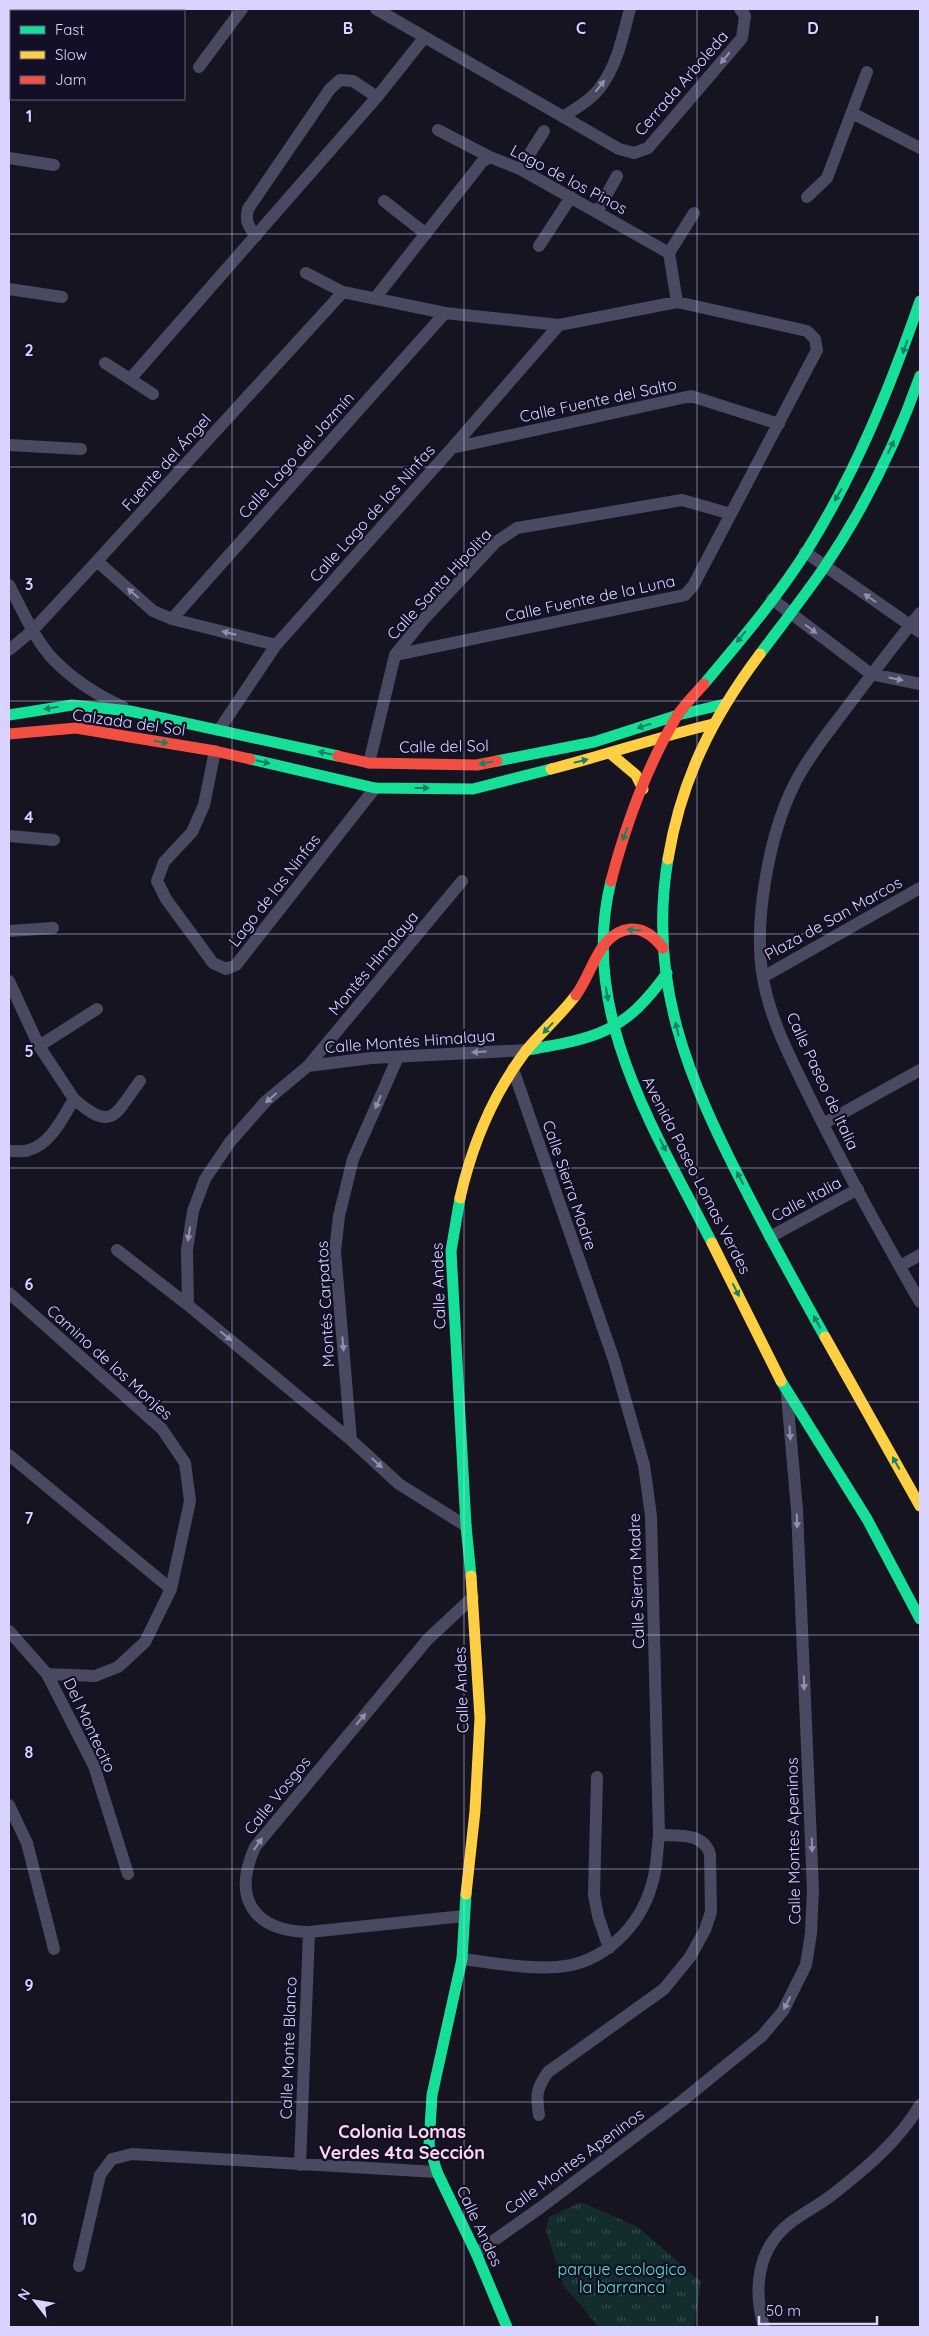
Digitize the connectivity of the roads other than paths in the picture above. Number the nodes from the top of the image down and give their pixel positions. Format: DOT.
graph roads {
  1 [pos="242,9"];
  2 [pos="376,9"];
  3 [pos="630,9"];
  4 [pos="740,9"];
  5 [pos="424,38"];
  6 [pos="199,67"];
  7 [pos="867,72"];
  8 [pos="377,97"];
  9 [pos="852,113"];
  10 [pos="563,117"];
  11 [pos="438,130"];
  12 [pos="544,131"];
  13 [pos="920,148"];
  14 [pos="490,157"];
  15 [pos="9,158"];
  16 [pos="54,165"];
  17 [pos="520,169"];
  18 [pos="617,176"];
  19 [pos="808,197"];
  20 [pos="570,198"];
  21 [pos="384,201"];
  22 [pos="597,212"];
  23 [pos="694,213"];
  24 [pos="426,234"];
  25 [pos="256,236"];
  26 [pos="539,246"];
  27 [pos="669,253"];
  28 [pos="306,273"];
  29 [pos="9,289"];
  30 [pos="343,292"];
  31 [pos="62,297"];
  32 [pos="376,297"];
  33 [pos="920,301"];
  34 [pos="678,302"];
  35 [pos="445,313"];
  36 [pos="559,325"];
  37 [pos="105,363"];
  38 [pos="920,376"];
  39 [pos="131,378"];
  40 [pos="153,394"];
  41 [pos="779,424"];
  42 [pos="9,445"];
  43 [pos="452,448"];
  44 [pos="81,449"];
  45 [pos="731,514"];
  46 [pos="805,552"];
  47 [pos="97,562"];
  48 [pos="825,566"];
  49 [pos="9,586"];
  50 [pos="772,599"];
  51 [pos="920,613"];
  52 [pos="791,614"];
  53 [pos="172,619"];
  54 [pos="915,629"];
  55 [pos="33,630"];
  56 [pos="276,645"];
  57 [pos="9,650"];
  58 [pos="395,655"];
  59 [pos="730,673"];
  60 [pos="872,674"];
  61 [pos="920,684"];
  62 [pos="725,704"];
  63 [pos="130,710"];
  64 [pos="9,715"];
  65 [pos="678,715"];
  66 [pos="713,724"];
  67 [pos="219,730"];
  68 [pos="9,734"];
  69 [pos="667,735"];
  70 [pos="215,751"];
  71 [pos="611,754"];
  72 [pos="369,763"];
  73 [pos="375,788"];
  74 [pos="643,789"];
  75 [pos="9,836"];
  76 [pos="54,840"];
  77 [pos="462,881"];
  78 [pos="920,888"];
  79 [pos="53,928"];
  80 [pos="9,931"];
  81 [pos="603,945"];
  82 [pos="663,948"];
  83 [pos="667,974"];
  84 [pos="763,977"];
  85 [pos="9,982"];
  86 [pos="97,1009"];
  87 [pos="614,1027"];
  88 [pos="39,1046"];
  89 [pos="528,1050"];
  90 [pos="398,1057"];
  91 [pos="308,1066"];
  92 [pos="513,1069"];
  93 [pos="920,1070"];
  94 [pos="140,1080"];
  95 [pos="74,1099"];
  96 [pos="823,1124"];
  97 [pos="9,1151"];
  98 [pos="858,1189"];
  99 [pos="770,1237"];
  100 [pos="117,1250"];
  101 [pos="920,1254"];
  102 [pos="900,1266"];
  103 [pos="9,1293"];
  104 [pos="920,1302"];
  105 [pos="188,1305"];
  106 [pos="787,1393"];
  107 [pos="351,1440"];
  108 [pos="9,1455"];
  109 [pos="920,1506"];
  110 [pos="466,1526"];
  111 [pos="171,1589"];
  112 [pos="473,1597"];
  113 [pos="920,1620"];
  114 [pos="9,1631"];
  115 [pos="47,1674"];
  116 [pos="597,1777"];
  117 [pos="9,1805"];
  118 [pos="659,1835"];
  119 [pos="128,1874"];
  120 [pos="464,1916"];
  121 [pos="309,1932"];
  122 [pos="609,1948"];
  123 [pos="54,1949"];
  124 [pos="462,1959"];
  125 [pos="920,2105"];
  126 [pos="539,2116"];
  127 [pos="300,2165"];
  128 [pos="437,2172"];
  129 [pos="476,2253"];
  130 [pos="79,2266"];
  131 [pos="508,2327"];
  132 [pos="764,2327"];
  1 -- 6 [label="street"];
  2 -- 5 [label="street, Cerrada Arboleda"];
  10 -- 3 [label="street, one-way"];
  4 -- 10 [label="street, Cerrada Arboleda, one-way"];
  5 -- 8 [label="street"];
  5 -- 10 [label="street, Cerrada Arboleda"];
  7 -- 9 [label="street"];
  8 -- 25 [label="street"];
  8 -- 25 [label="street"];
  9 -- 13 [label="street"];
  9 -- 19 [label="street"];
  11 -- 14 [label="street"];
  12 -- 17 [label="street"];
  14 -- 17 [label="street, Lago de los Pinos"];
  14 -- 24 [label="street, Lago de los Pinos"];
  15 -- 16 [label="street"];
  17 -- 20 [label="street, Lago de los Pinos"];
  18 -- 22 [label="street"];
  20 -- 22 [label="street, Lago de los Pinos"];
  20 -- 26 [label="street"];
  21 -- 24 [label="street"];
  22 -- 27 [label="street, Lago de los Pinos"];
  23 -- 27 [label="street"];
  24 -- 32 [label="street, Lago de los Pinos"];
  25 -- 39 [label="street"];
  27 -- 34 [label="street"];
  28 -- 30 [label="street"];
  29 -- 31 [label="street"];
  30 -- 32 [label="street"];
  30 -- 47 [label="street, Fuente del Ángel"];
  32 -- 35 [label="street"];
  33 -- 46 [label="street, one-way"];
  34 -- 36 [label="street"];
  34 -- 41 [label="street, Calle Fuente de la Luna"];
  35 -- 36 [label="street"];
  35 -- 53 [label="street, Calle Lago del Jazmín"];
  36 -- 43 [label="street, Calle Lago de las Ninfas"];
  37 -- 39 [label="street"];
  48 -- 38 [label="street, one-way"];
  39 -- 40 [label="street"];
  41 -- 43 [label="street, Calle Fuente del Salto"];
  41 -- 45 [label="street, Calle Fuente de la Luna"];
  42 -- 44 [label="street"];
  43 -- 56 [label="street, Calle Lago de las Ninfas"];
  45 -- 58 [label="street, Calle Fuente de la Luna"];
  45 -- 58 [label="street, Calle Santa Hipolita"];
  46 -- 48 [label="street"];
  46 -- 50 [label="street"];
  53 -- 47 [label="street, one-way"];
  47 -- 55 [label="street, Fuente del Ángel"];
  48 -- 52 [label="street"];
  54 -- 48 [label="street, one-way"];
  49 -- 55 [label="street"];
  50 -- 52 [label="street"];
  50 -- 59 [label="street, one-way"];
  51 -- 54 [label="street, Calle Paseo de Italia"];
  52 -- 59 [label="street"];
  52 -- 60 [label="street, one-way"];
  56 -- 53 [label="street, one-way"];
  54 -- 60 [label="street, Calle Paseo de Italia"];
  55 -- 57 [label="street, Fuente del Ángel"];
  55 -- 63 [label="street"];
  56 -- 67 [label="street, Calle Lago de las Ninfas"];
  58 -- 72 [label="street, Calle Santa Hipolita"];
  59 -- 62 [label="street"];
  59 -- 65 [label="street, Avenida Paseo Lomas Verdes"];
  60 -- 61 [label="street, one-way"];
  60 -- 84 [label="street, Calle Paseo de Italia"];
  62 -- 65 [label="street, Calle del Sol"];
  62 -- 66 [label="street"];
  63 -- 64 [label="street, Calzada del Sol, one-way"];
  63 -- 67 [label="street, Calzada del Sol"];
  65 -- 69 [label="street, Avenida Paseo Lomas Verdes"];
  65 -- 72 [label="street, Calle del Sol, one-way"];
  66 -- 69 [label="street"];
  66 -- 82 [label="street"];
  72 -- 67 [label="street, Calle del Sol, one-way"];
  68 -- 70 [label="street, Calzada del Sol, one-way"];
  69 -- 71 [label="street"];
  69 -- 74 [label="street, Avenida Paseo Lomas Verdes"];
  70 -- 73 [label="street, one-way"];
  70 -- 73 [label="street, Lago de las Ninfas"];
  73 -- 71 [label="street, one-way"];
  71 -- 74 [label="street"];
  74 -- 81 [label="street, Avenida Paseo Lomas Verdes, one-way"];
  75 -- 76 [label="street"];
  77 -- 91 [label="street, Montés Himalaya"];
  78 -- 84 [label="street, Plaza de San Marcos"];
  79 -- 80 [label="street"];
  82 -- 81 [label="street, one-way"];
  81 -- 87 [label="street, Avenida Paseo Lomas Verdes, one-way"];
  81 -- 89 [label="street, one-way"];
  82 -- 83 [label="street"];
  83 -- 87 [label="street, Calle Montés Himalaya"];
  99 -- 83 [label="street, one-way"];
  84 -- 96 [label="street, Calle Paseo de Italia"];
  85 -- 88 [label="street"];
  86 -- 88 [label="street"];
  87 -- 89 [label="street, Calle Montés Himalaya"];
  87 -- 106 [label="street, Avenida Paseo Lomas Verdes, one-way"];
  88 -- 95 [label="street"];
  89 -- 90 [label="street, Calle Montés Himalaya, one-way"];
  89 -- 92 [label="street, Calle Andes"];
  90 -- 91 [label="street, Calle Montés Himalaya"];
  90 -- 107 [label="street, Montés Carpatos, one-way"];
  91 -- 105 [label="street, Calle Montés Himalaya, one-way"];
  92 -- 110 [label="street, Calle Andes"];
  92 -- 118 [label="street, Calle Sierra Madre"];
  93 -- 96 [label="street"];
  94 -- 95 [label="street"];
  95 -- 97 [label="street"];
  96 -- 98 [label="street, Calle Paseo de Italia"];
  98 -- 99 [label="street, Calle Italia"];
  98 -- 102 [label="street, Calle Paseo de Italia"];
  109 -- 99 [label="street, one-way"];
  100 -- 105 [label="street"];
  101 -- 102 [label="street"];
  102 -- 104 [label="street, Calle Paseo de Italia"];
  103 -- 111 [label="street, Camino de los Monjes"];
  105 -- 107 [label="street, one-way"];
  106 -- 113 [label="street, Avenida Paseo Lomas Verdes"];
  106 -- 129 [label="street, Calle Montes Apeninos, one-way"];
  107 -- 110 [label="street, one-way"];
  108 -- 111 [label="street"];
  110 -- 112 [label="street, Calle Andes"];
  111 -- 115 [label="street, Camino de los Monjes"];
  112 -- 120 [label="street, Calle Andes"];
  121 -- 112 [label="street, Calle Vosgos, one-way"];
  114 -- 115 [label="street, Del Montecito"];
  115 -- 119 [label="street, Del Montecito"];
  116 -- 122 [label="street"];
  117 -- 123 [label="street"];
  118 -- 122 [label="street, Calle Sierra Madre"];
  118 -- 126 [label="street"];
  120 -- 121 [label="street, Calle Vosgos"];
  120 -- 124 [label="street, Calle Andes"];
  121 -- 127 [label="street, Calle Monte Blanco"];
  122 -- 124 [label="street, Calle Sierra Madre"];
  124 -- 128 [label="street, Calle Andes"];
  125 -- 132 [label="street"];
  127 -- 128 [label="street"];
  127 -- 130 [label="street"];
  128 -- 129 [label="street, Calle Andes"];
  129 -- 131 [label="street, Calle Andes"];
}
